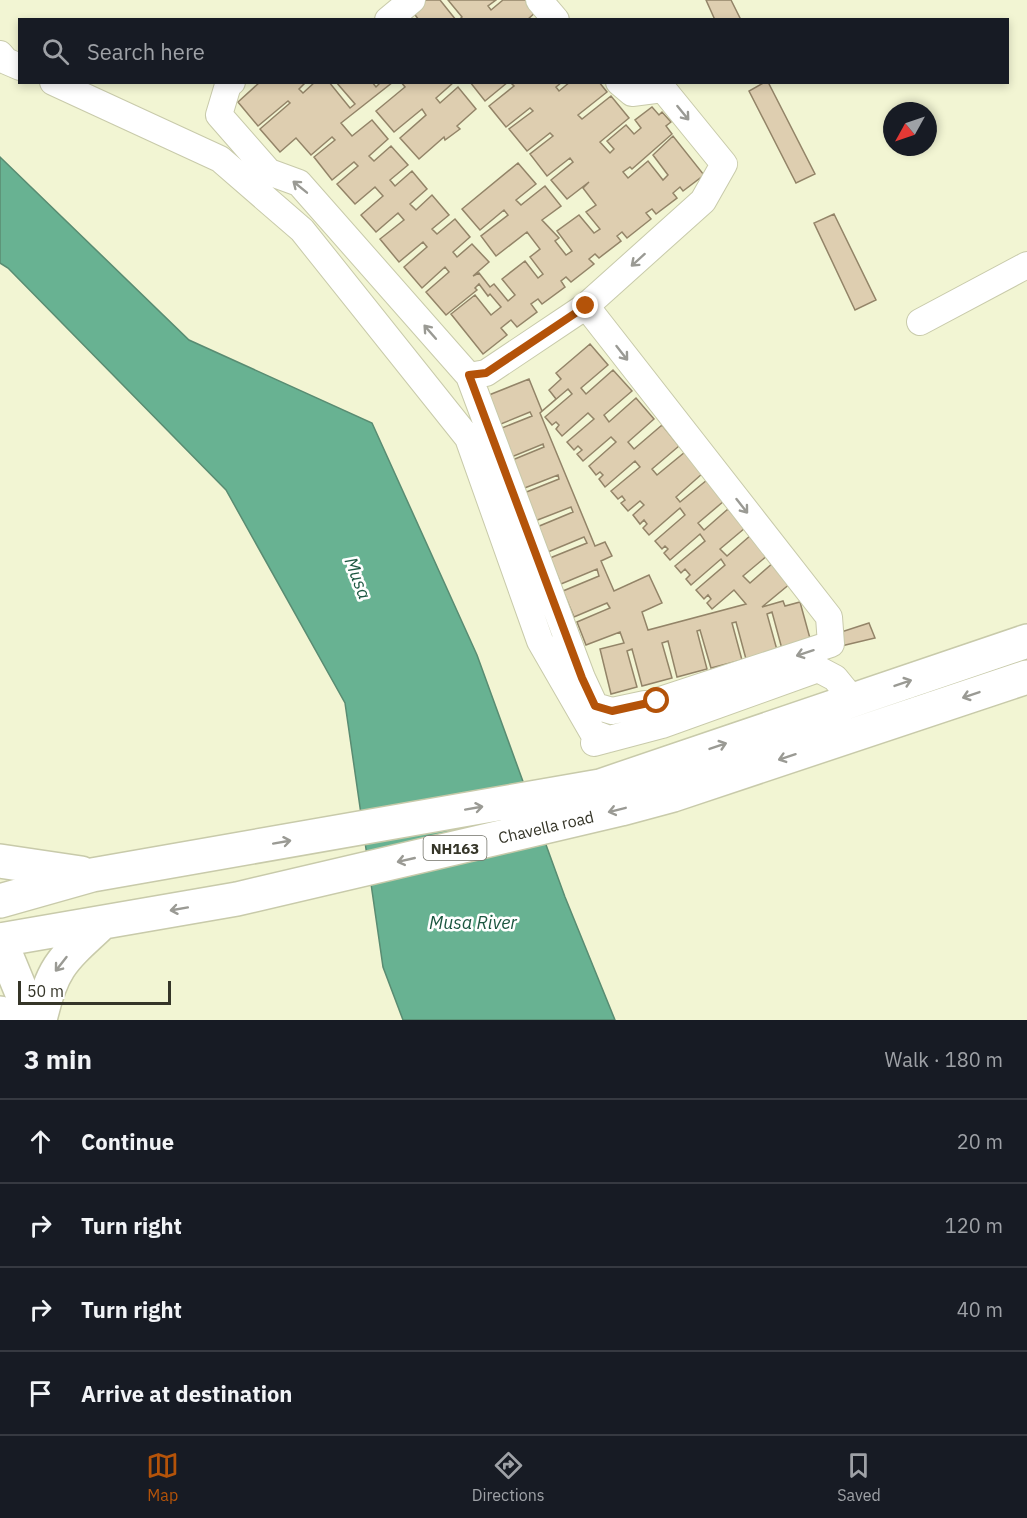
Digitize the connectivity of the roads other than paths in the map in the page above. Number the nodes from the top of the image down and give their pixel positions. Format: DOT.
graph roads {
  1 [pos="412,0"];
  2 [pos="539,0"];
  3 [pos="390,18"];
  4 [pos="554,18"];
  5 [pos="0,54"];
  6 [pos="18,66"];
  7 [pos="57,84"];
  8 [pos="229,84"];
  9 [pos="622,84"];
  10 [pos="1027,265"];
  11 [pos="586,306"];
  12 [pos="920,322"];
  13 [pos="469,375"];
  14 [pos="1027,641"];
  15 [pos="1027,677"];
  16 [pos="853,700"];
  17 [pos="612,711"];
  18 [pos="653,714"];
  19 [pos="605,740"];
  20 [pos="0,861"];
  21 [pos="92,875"];
  22 [pos="2,901"];
  23 [pos="102,923"];
  24 [pos="9,938"];
  25 [pos="0,1013"];
  26 [pos="4,1020"];
  27 [pos="33,1020"];
  28 [pos="40,1020"];
  1 -- 3 [label="street"];
  2 -- 4 [label="street"];
  5 -- 6 [label="street"];
  7 -- 19 [label="street"];
  13 -- 8 [label="street, one-way"];
  9 -- 11 [label="street, one-way"];
  10 -- 12 [label="street"];
  11 -- 13 [label="street"];
  11 -- 18 [label="street, one-way"];
  13 -- 17 [label="street"];
  16 -- 14 [label="main road, NH163, one-way"];
  15 -- 23 [label="main road, Chavella road / NH163, one-way"];
  16 -- 18 [label="street"];
  21 -- 16 [label="main road, Chavella road / NH163, one-way"];
  17 -- 18 [label="street"];
  17 -- 19 [label="street"];
  18 -- 19 [label="street"];
  20 -- 21 [label="main road, NH163"];
  21 -- 22 [label="main road, Chavella road / NH163"];
  23 -- 24 [label="main road, Chavella road / NH163"];
  23 -- 28 [label="main road, one-way"];
  24 -- 27 [label="main road"];
  25 -- 26 [label="main road"];
}
